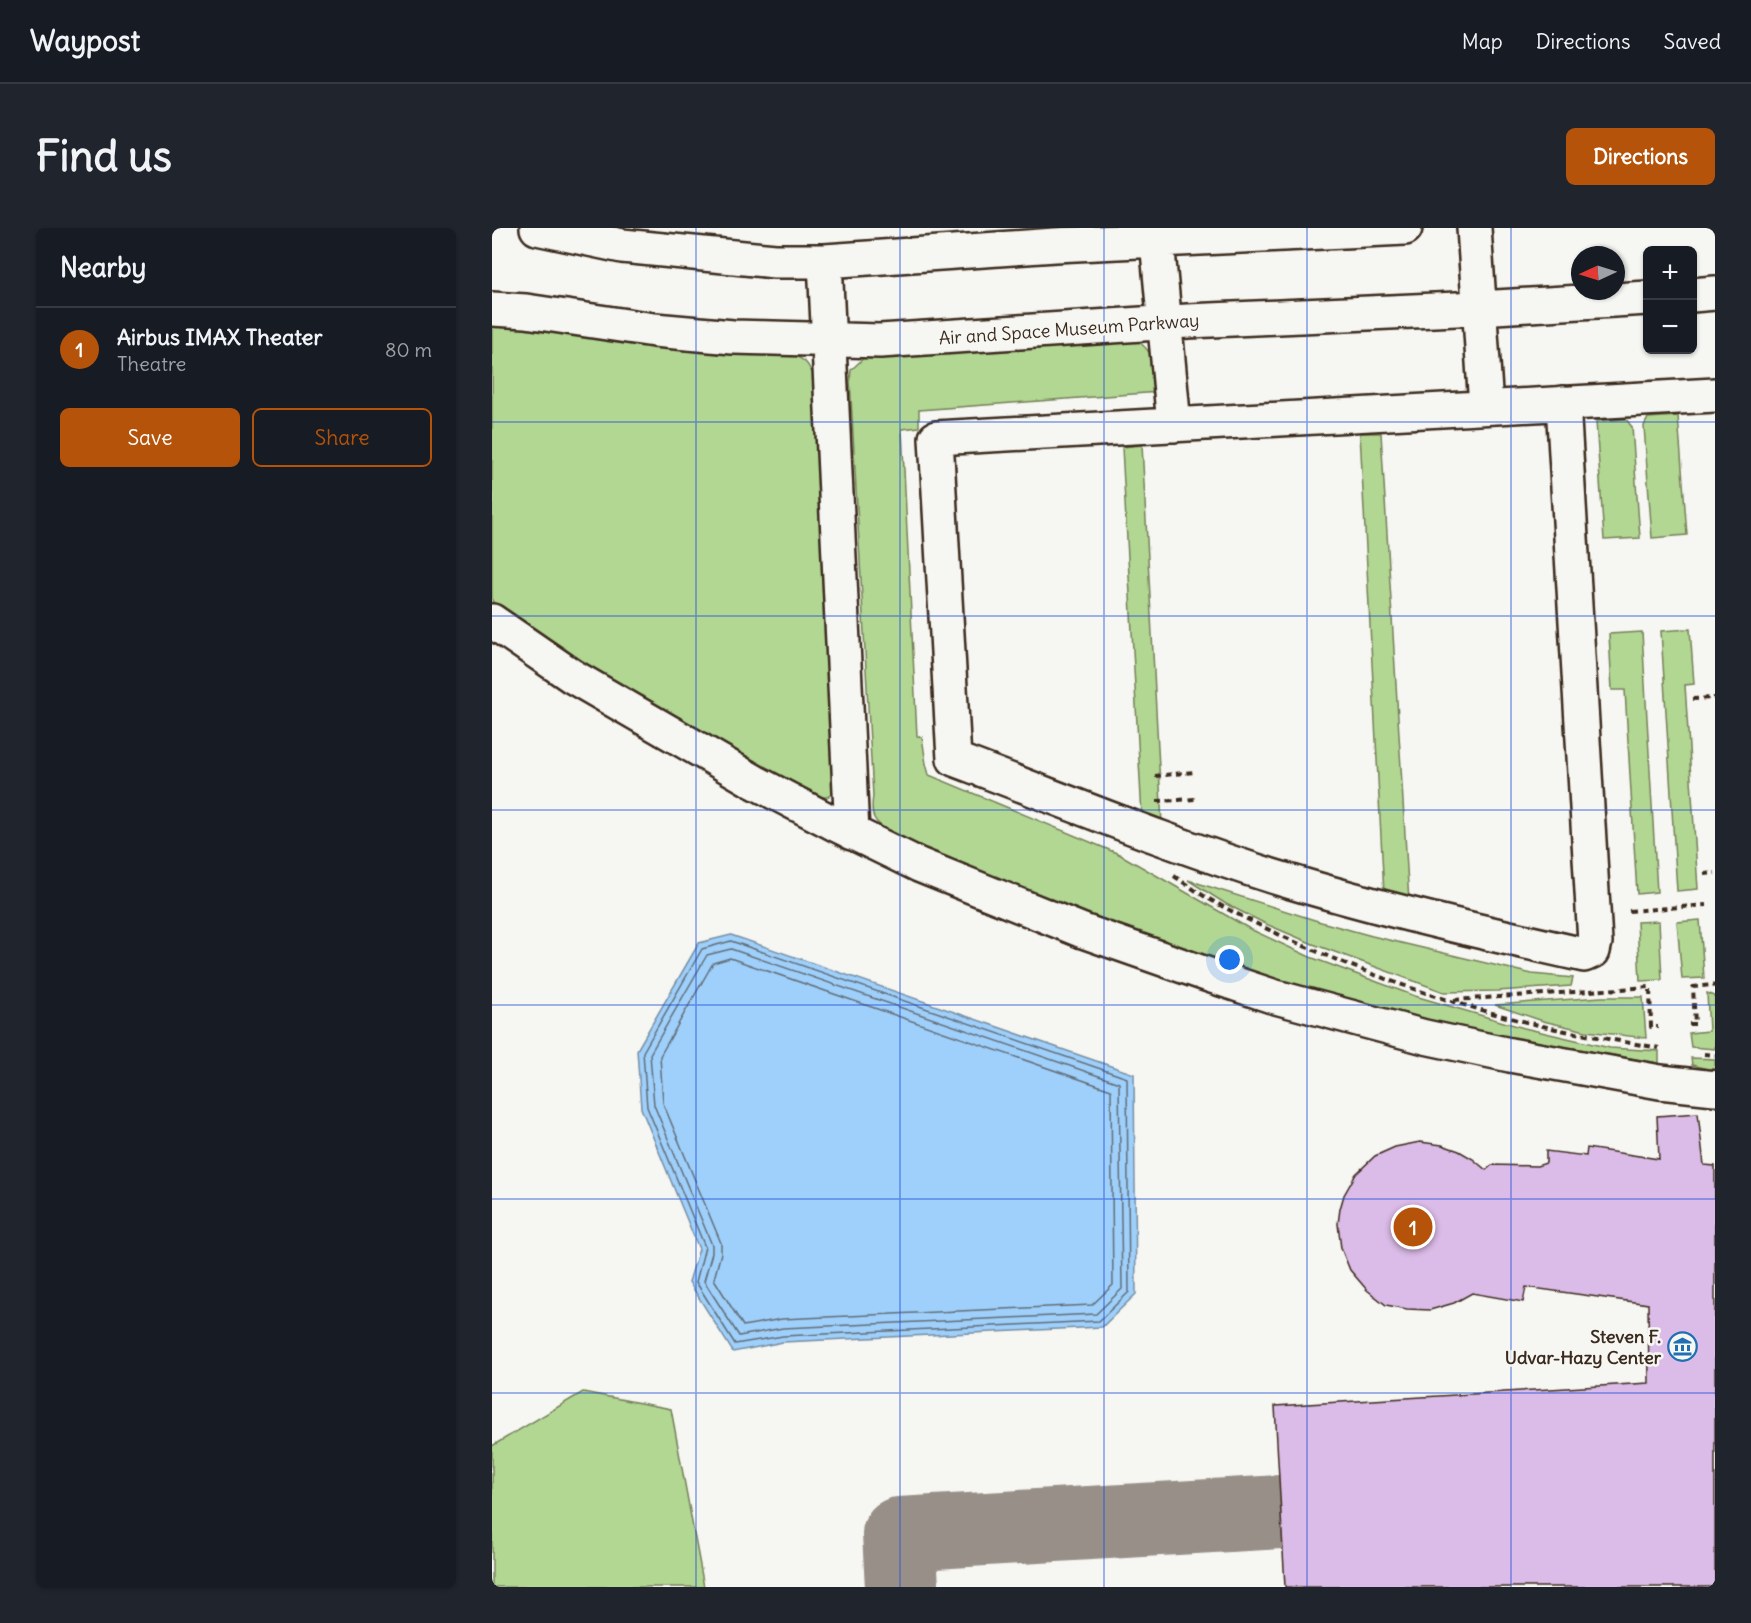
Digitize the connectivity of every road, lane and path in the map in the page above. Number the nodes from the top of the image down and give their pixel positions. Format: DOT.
graph roads {
  1 [pos="537,228"];
  2 [pos="1405,228"];
  3 [pos="1474,228"];
  4 [pos="1157,240"];
  5 [pos="825,261"];
  6 [pos="1715,293"];
  7 [pos="1697,295"];
  8 [pos="1643,298"];
  9 [pos="492,302"];
  10 [pos="1479,308"];
  11 [pos="492,309"];
  12 [pos="526,311"];
  13 [pos="1165,322"];
  14 [pos="828,340"];
  15 [pos="1715,395"];
  16 [pos="1563,404"];
  17 [pos="1486,407"];
  18 [pos="1174,425"];
  19 [pos="492,621"];
  20 [pos="1715,698"];
  21 [pos="1692,699"];
  22 [pos="1194,772"];
  23 [pos="1155,776"];
  24 [pos="1196,799"];
  25 [pos="1157,801"];
  26 [pos="852,833"];
  27 [pos="1715,873"];
  28 [pos="1704,874"];
  29 [pos="1172,875"];
  30 [pos="1707,905"];
  31 [pos="1629,911"];
  32 [pos="1715,986"];
  33 [pos="1452,1000"];
  34 [pos="1689,1024"];
  35 [pos="1658,1027"];
  36 [pos="1659,1048"];
  37 [pos="1715,1088"];
  1 -- 5 [label="street"];
  2 -- 4 [label="street"];
  3 -- 10 [label="street"];
  4 -- 5 [label="street"];
  4 -- 13 [label="street"];
  5 -- 14 [label="street"];
  6 -- 7 [label="street"];
  8 -- 10 [label="street, Air and Space Museum Parkway"];
  9 -- 12 [label="street"];
  10 -- 13 [label="street, Air and Space Museum Parkway"];
  10 -- 17 [label="street"];
  11 -- 12 [label="street, Air and Space Museum Parkway"];
  12 -- 14 [label="street, Air and Space Museum Parkway"];
  13 -- 14 [label="street, Air and Space Museum Parkway"];
  13 -- 18 [label="street"];
  14 -- 26 [label="street"];
  15 -- 16 [label="street"];
  16 -- 17 [label="street"];
  16 -- 18 [label="street"];
  17 -- 18 [label="street"];
  19 -- 26 [label="street"];
  20 -- 21 [label="path"];
  22 -- 23 [label="path"];
  24 -- 25 [label="path"];
  26 -- 37 [label="street"];
  27 -- 28 [label="path"];
  29 -- 33 [label="path"];
  30 -- 31 [label="path"];
  32 -- 34 [label="path"];
  33 -- 35 [label="path"];
  33 -- 36 [label="path"];
}
